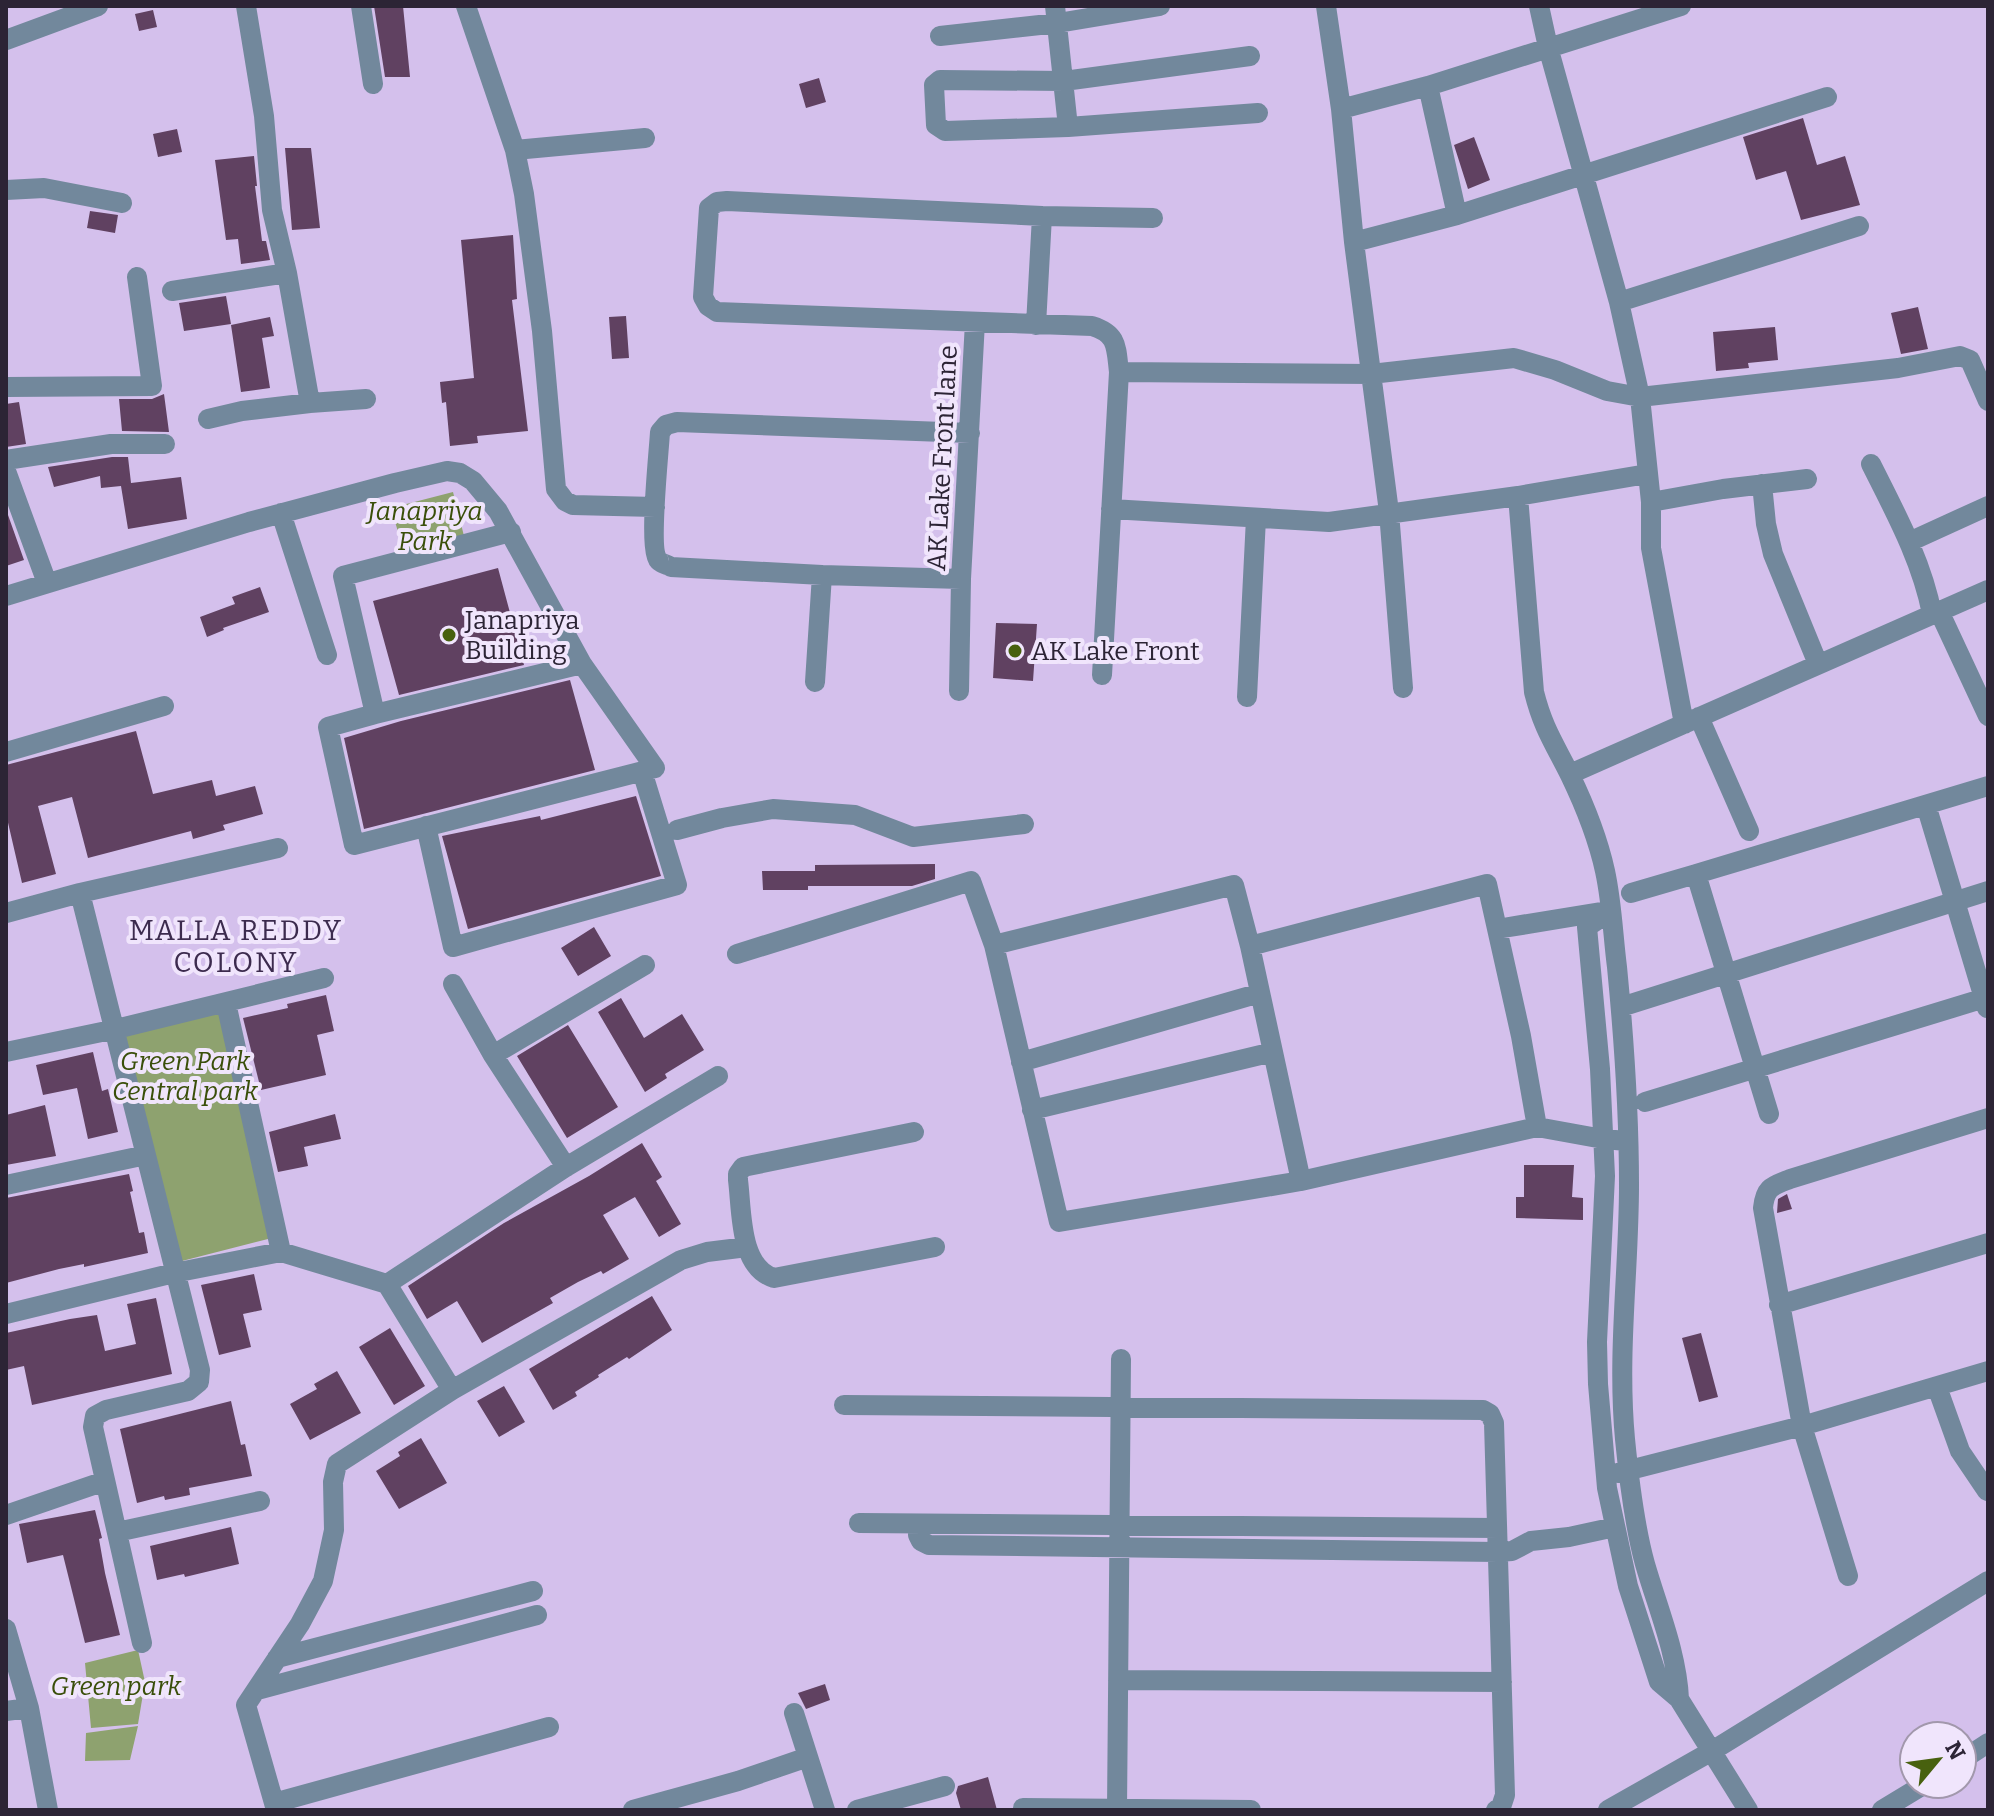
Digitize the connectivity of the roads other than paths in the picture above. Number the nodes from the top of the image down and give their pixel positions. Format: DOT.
graph roads {
  1 [pos="98,6"];
  2 [pos="246,6"];
  3 [pos="361,6"];
  4 [pos="466,6"];
  5 [pos="1160,6"];
  6 [pos="1326,6"];
  7 [pos="1539,6"];
  8 [pos="1681,6"];
  9 [pos="1056,14"];
  10 [pos="940,36"];
  11 [pos="6,40"];
  12 [pos="1548,47"];
  13 [pos="1250,56"];
  14 [pos="1064,81"];
  15 [pos="373,84"];
  16 [pos="1428,86"];
  17 [pos="1827,97"];
  18 [pos="1341,109"];
  19 [pos="1258,113"];
  20 [pos="1068,127"];
  21 [pos="645,138"];
  22 [pos="515,150"];
  23 [pos="1583,174"];
  24 [pos="6,190"];
  25 [pos="122,203"];
  26 [pos="1457,215"];
  27 [pos="1042,216"];
  28 [pos="1153,218"];
  29 [pos="1859,226"];
  30 [pos="1354,242"];
  31 [pos="287,273"];
  32 [pos="137,277"];
  33 [pos="172,291"];
  34 [pos="1619,302"];
  35 [pos="975,322"];
  36 [pos="1036,325"];
  37 [pos="1119,372"];
  38 [pos="1371,374"];
  39 [pos="6,387"];
  40 [pos="1640,397"];
  41 [pos="366,399"];
  42 [pos="1988,401"];
  43 [pos="310,403"];
  44 [pos="208,419"];
  45 [pos="970,433"];
  46 [pos="165,444"];
  47 [pos="6,460"];
  48 [pos="1871,464"];
  49 [pos="6,471"];
  50 [pos="1647,474"];
  51 [pos="1807,479"];
  52 [pos="1762,484"];
  53 [pos="1518,496"];
  54 [pos="1651,502"];
  55 [pos="1988,506"];
  56 [pos="655,507"];
  57 [pos="1111,509"];
  58 [pos="1389,512"];
  59 [pos="281,513"];
  60 [pos="1256,518"];
  61 [pos="511,532"];
  62 [pos="1909,542"];
  63 [pos="822,575"];
  64 [pos="961,579"];
  65 [pos="47,583"];
  66 [pos="1988,590"];
  67 [pos="6,596"];
  68 [pos="1936,613"];
  69 [pos="327,655"];
  70 [pos="582,664"];
  71 [pos="1818,664"];
  72 [pos="1102,675"];
  73 [pos="815,682"];
  74 [pos="1403,688"];
  75 [pos="959,691"];
  76 [pos="1247,697"];
  77 [pos="164,706"];
  78 [pos="375,714"];
  79 [pos="1988,716"];
  80 [pos="1691,721"];
  81 [pos="6,752"];
  82 [pos="642,771"];
  83 [pos="1570,774"];
  84 [pos="1988,786"];
  85 [pos="1926,805"];
  86 [pos="1024,824"];
  87 [pos="426,826"];
  88 [pos="677,830"];
  89 [pos="1749,831"];
  90 [pos="278,848"];
  91 [pos="1696,874"];
  92 [pos="1988,891"];
  93 [pos="80,893"];
  94 [pos="1631,893"];
  95 [pos="1956,901"];
  96 [pos="1611,911"];
  97 [pos="6,913"];
  98 [pos="1497,929"];
  99 [pos="994,945"];
  100 [pos="1250,946"];
  101 [pos="737,954"];
  102 [pos="645,965"];
  103 [pos="1725,973"];
  104 [pos="324,978"];
  105 [pos="453,984"];
  106 [pos="1260,993"];
  107 [pos="1987,1002"];
  108 [pos="226,1003"];
  109 [pos="1621,1007"];
  110 [pos="116,1029"];
  111 [pos="6,1052"];
  112 [pos="1273,1052"];
  113 [pos="493,1055"];
  114 [pos="1021,1062"];
  115 [pos="1755,1069"];
  116 [pos="718,1076"];
  117 [pos="1645,1102"];
  118 [pos="1032,1110"];
  119 [pos="1769,1114"];
  120 [pos="1988,1118"];
  121 [pos="1537,1127"];
  122 [pos="914,1132"];
  123 [pos="1603,1139"];
  124 [pos="1627,1141"];
  125 [pos="146,1155"];
  126 [pos="566,1167"];
  127 [pos="1301,1181"];
  128 [pos="6,1185"];
  129 [pos="1988,1243"];
  130 [pos="747,1247"];
  131 [pos="935,1247"];
  132 [pos="290,1254"];
  133 [pos="174,1273"];
  134 [pos="387,1284"];
  135 [pos="1779,1305"];
  136 [pos="6,1314"];
  137 [pos="1121,1359"];
  138 [pos="1988,1371"];
  139 [pos="1937,1387"];
  140 [pos="452,1390"];
  141 [pos="844,1405"];
  142 [pos="1121,1407"];
  143 [pos="1802,1426"];
  144 [pos="1629,1470"];
  145 [pos="1606,1476"];
  146 [pos="105,1481"];
  147 [pos="1987,1491"];
  148 [pos="260,1501"];
  149 [pos="6,1515"];
  150 [pos="859,1523"];
  151 [pos="918,1524"];
  152 [pos="1120,1526"];
  153 [pos="1615,1527"];
  154 [pos="1498,1528"];
  155 [pos="117,1532"];
  156 [pos="1531,1541"];
  157 [pos="1119,1547"];
  158 [pos="1498,1552"];
  159 [pos="1848,1576"];
  160 [pos="1988,1581"];
  161 [pos="533,1591"];
  162 [pos="470,1608"];
  163 [pos="537,1615"];
  164 [pos="6,1629"];
  165 [pos="476,1631"];
  166 [pos="142,1643"];
  167 [pos="277,1658"];
  168 [pos="1118,1680"];
  169 [pos="1502,1682"];
  170 [pos="257,1690"];
  171 [pos="1679,1699"];
  172 [pos="29,1708"];
  173 [pos="6,1711"];
  174 [pos="794,1713"];
  175 [pos="549,1727"];
  176 [pos="1712,1751"];
  177 [pos="808,1757"];
  178 [pos="945,1786"];
  179 [pos="275,1806"];
  180 [pos="1023,1808"];
  181 [pos="1117,1809"];
  182 [pos="48,1810"];
  183 [pos="633,1810"];
  184 [pos="825,1810"];
  185 [pos="857,1810"];
  186 [pos="1251,1810"];
  187 [pos="1496,1810"];
  188 [pos="1608,1810"];
  189 [pos="1748,1810"];
  1 -- 11 [label="street"];
  2 -- 31 [label="street"];
  3 -- 15 [label="street"];
  4 -- 22 [label="street"];
  5 -- 9 [label="street"];
  6 -- 18 [label="street"];
  7 -- 12 [label="street"];
  8 -- 12 [label="street"];
  9 -- 10 [label="street"];
  9 -- 14 [label="street"];
  12 -- 16 [label="street"];
  12 -- 23 [label="street"];
  13 -- 14 [label="street"];
  14 -- 20 [label="street"];
  14 -- 20 [label="street"];
  16 -- 18 [label="street"];
  16 -- 26 [label="street"];
  17 -- 23 [label="street"];
  18 -- 30 [label="street"];
  19 -- 20 [label="street"];
  21 -- 22 [label="street"];
  22 -- 56 [label="street"];
  23 -- 26 [label="street"];
  23 -- 34 [label="street"];
  24 -- 25 [label="street"];
  26 -- 30 [label="street"];
  27 -- 28 [label="street"];
  27 -- 35 [label="street"];
  27 -- 36 [label="street"];
  29 -- 34 [label="street"];
  30 -- 38 [label="street"];
  31 -- 33 [label="street"];
  31 -- 43 [label="street"];
  32 -- 39 [label="street"];
  34 -- 40 [label="street"];
  35 -- 36 [label="street, AK Lake Front lane"];
  35 -- 45 [label="street, AK Lake Front lane"];
  36 -- 37 [label="street, AK Lake Front lane"];
  37 -- 38 [label="street"];
  37 -- 57 [label="street"];
  38 -- 40 [label="street"];
  38 -- 58 [label="street"];
  40 -- 42 [label="street"];
  40 -- 50 [label="street"];
  41 -- 43 [label="street"];
  43 -- 44 [label="street"];
  45 -- 56 [label="street"];
  45 -- 64 [label="street, AK Lake Front lane"];
  46 -- 47 [label="street"];
  48 -- 62 [label="street"];
  49 -- 65 [label="street"];
  50 -- 53 [label="street"];
  50 -- 54 [label="street"];
  51 -- 52 [label="street"];
  52 -- 54 [label="street"];
  52 -- 71 [label="street"];
  53 -- 58 [label="street"];
  53 -- 83 [label="street"];
  54 -- 80 [label="street"];
  55 -- 62 [label="street"];
  56 -- 63 [label="street"];
  57 -- 60 [label="street"];
  57 -- 72 [label="street"];
  58 -- 60 [label="street"];
  58 -- 74 [label="street"];
  59 -- 61 [label="street"];
  59 -- 65 [label="street"];
  59 -- 69 [label="street"];
  60 -- 76 [label="street"];
  61 -- 70 [label="street"];
  61 -- 78 [label="street"];
  62 -- 68 [label="street"];
  63 -- 64 [label="street"];
  63 -- 73 [label="street"];
  64 -- 75 [label="street, AK Lake Front lane"];
  65 -- 67 [label="street"];
  66 -- 68 [label="street"];
  68 -- 71 [label="street"];
  68 -- 79 [label="street"];
  70 -- 78 [label="street"];
  70 -- 82 [label="street"];
  71 -- 80 [label="street"];
  77 -- 81 [label="street"];
  78 -- 87 [label="street"];
  80 -- 83 [label="street"];
  80 -- 89 [label="street"];
  82 -- 87 [label="street"];
  82 -- 87 [label="street"];
  83 -- 96 [label="street"];
  84 -- 85 [label="street"];
  85 -- 91 [label="street"];
  85 -- 95 [label="street"];
  86 -- 88 [label="street"];
  90 -- 93 [label="street"];
  91 -- 94 [label="street"];
  91 -- 103 [label="street"];
  92 -- 95 [label="street"];
  93 -- 97 [label="street"];
  93 -- 110 [label="street"];
  95 -- 103 [label="street"];
  95 -- 107 [label="street"];
  96 -- 98 [label="street"];
  96 -- 109 [label="street"];
  96 -- 123 [label="street"];
  98 -- 100 [label="street"];
  98 -- 121 [label="street"];
  99 -- 100 [label="street"];
  99 -- 101 [label="street"];
  99 -- 114 [label="street"];
  100 -- 106 [label="street"];
  102 -- 113 [label="street"];
  103 -- 109 [label="street"];
  103 -- 115 [label="street"];
  104 -- 108 [label="street"];
  105 -- 113 [label="street"];
  106 -- 112 [label="street"];
  106 -- 114 [label="street"];
  107 -- 115 [label="street"];
  108 -- 110 [label="street"];
  108 -- 132 [label="street"];
  109 -- 124 [label="street"];
  110 -- 111 [label="street"];
  110 -- 125 [label="street"];
  112 -- 118 [label="street"];
  112 -- 127 [label="street"];
  113 -- 126 [label="street"];
  114 -- 118 [label="street"];
  115 -- 117 [label="street"];
  115 -- 119 [label="street"];
  116 -- 126 [label="street"];
  118 -- 127 [label="street"];
  120 -- 135 [label="street"];
  121 -- 123 [label="street"];
  121 -- 127 [label="street"];
  122 -- 130 [label="street"];
  123 -- 124 [label="street"];
  123 -- 145 [label="street"];
  124 -- 144 [label="street"];
  125 -- 128 [label="street"];
  125 -- 133 [label="street"];
  126 -- 134 [label="street"];
  129 -- 135 [label="street"];
  130 -- 131 [label="street"];
  130 -- 140 [label="street"];
  132 -- 133 [label="street"];
  132 -- 134 [label="street"];
  133 -- 136 [label="street"];
  133 -- 146 [label="street"];
  134 -- 140 [label="street"];
  135 -- 143 [label="street"];
  137 -- 142 [label="street"];
  138 -- 139 [label="street"];
  139 -- 143 [label="street"];
  139 -- 147 [label="street"];
  140 -- 167 [label="street"];
  141 -- 142 [label="street"];
  142 -- 152 [label="street"];
  142 -- 154 [label="street"];
  143 -- 144 [label="street"];
  143 -- 159 [label="street"];
  144 -- 145 [label="street"];
  144 -- 171 [label="street"];
  145 -- 153 [label="street"];
  146 -- 149 [label="street"];
  146 -- 155 [label="street"];
  148 -- 155 [label="street"];
  150 -- 151 [label="street"];
  151 -- 152 [label="street"];
  151 -- 157 [label="street"];
  152 -- 154 [label="street"];
  152 -- 157 [label="street"];
  153 -- 156 [label="street"];
  153 -- 171 [label="street"];
  154 -- 156 [label="street"];
  154 -- 158 [label="street"];
  155 -- 166 [label="street"];
  156 -- 158 [label="street"];
  157 -- 158 [label="street"];
  157 -- 168 [label="street"];
  158 -- 169 [label="street"];
  160 -- 176 [label="street"];
  161 -- 162 [label="street"];
  162 -- 165 [label="street"];
  162 -- 167 [label="street"];
  163 -- 165 [label="street"];
  164 -- 172 [label="street"];
  165 -- 170 [label="street"];
  167 -- 170 [label="street"];
  168 -- 169 [label="street"];
  168 -- 181 [label="street"];
  169 -- 187 [label="street"];
  170 -- 179 [label="street"];
  171 -- 176 [label="street"];
  172 -- 173 [label="street"];
  172 -- 182 [label="street"];
  174 -- 177 [label="street"];
  175 -- 179 [label="street"];
  176 -- 188 [label="street"];
  176 -- 189 [label="street"];
  177 -- 183 [label="street"];
  177 -- 184 [label="street"];
  178 -- 185 [label="street"];
  180 -- 181 [label="street"];
  181 -- 186 [label="street"];
}
